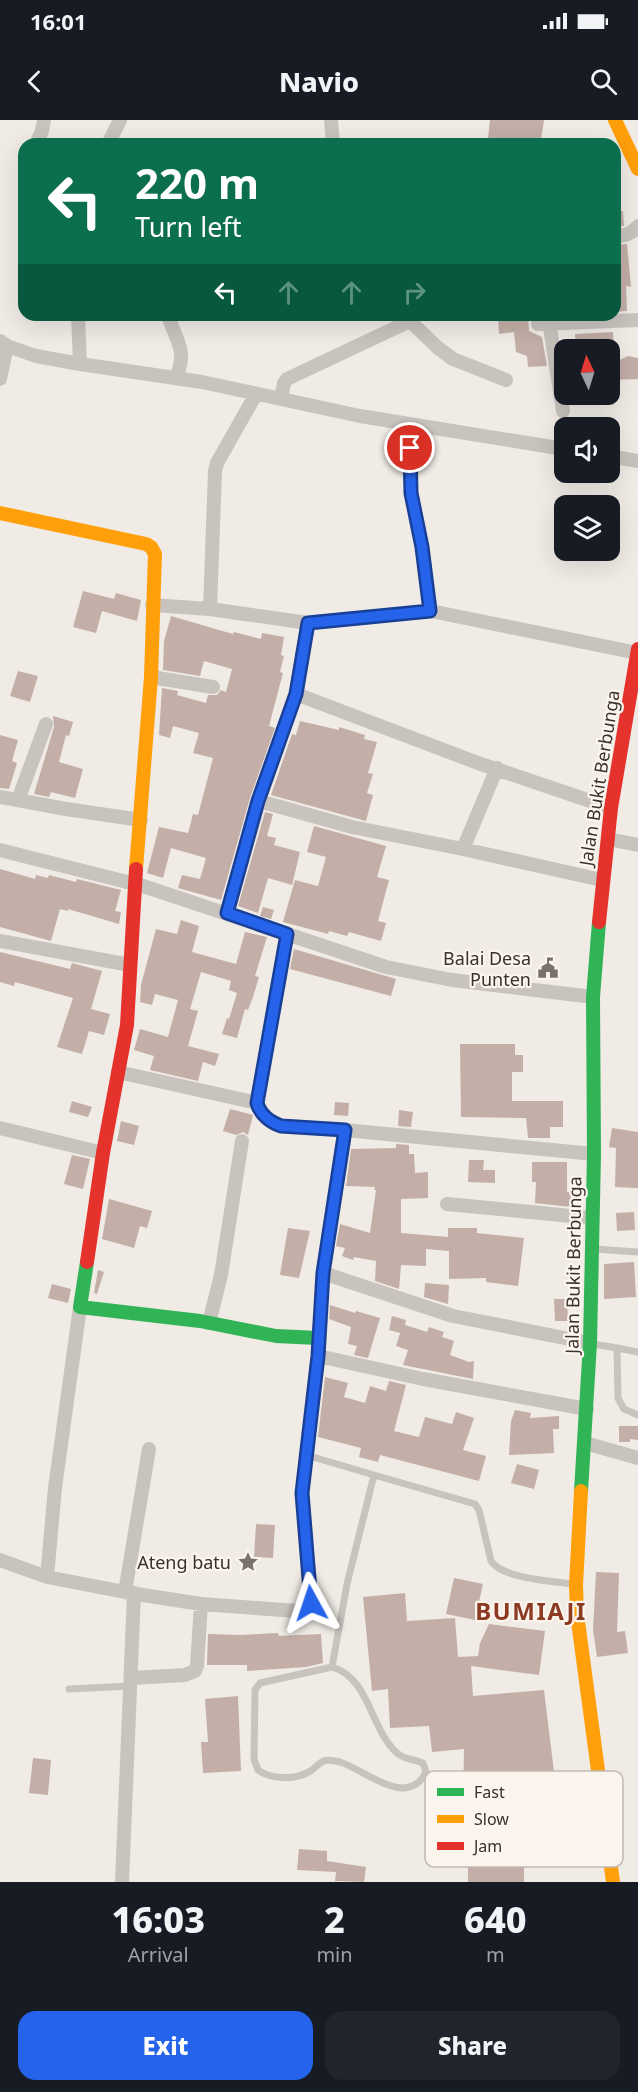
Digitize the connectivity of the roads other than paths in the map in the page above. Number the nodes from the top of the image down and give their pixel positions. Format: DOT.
graph roads {
  1 [pos="44,120"];
  2 [pos="120,120"];
  3 [pos="331,120"];
  4 [pos="615,120"];
  5 [pos="39,138"];
  6 [pos="111,138"];
  7 [pos="332,138"];
  8 [pos="638,169"];
  9 [pos="638,226"];
  10 [pos="621,236"];
  11 [pos="621,320"];
  12 [pos="638,320"];
  13 [pos="78,321"];
  14 [pos="169,321"];
  15 [pos="402,321"];
  16 [pos="411,321"];
  17 [pos="545,321"];
  18 [pos="4,343"];
  19 [pos="80,364"];
  20 [pos="178,378"];
  21 [pos="0,379"];
  22 [pos="506,380"];
  23 [pos="256,394"];
  24 [pos="281,399"];
  25 [pos="563,411"];
  26 [pos="409,425"];
  27 [pos="554,447"];
  28 [pos="620,458"];
  29 [pos="638,461"];
  30 [pos="0,513"];
  31 [pos="152,605"];
  32 [pos="210,609"];
  33 [pos="430,611"];
  34 [pos="308,623"];
  35 [pos="638,651"];
  36 [pos="151,677"];
  37 [pos="213,687"];
  38 [pos="296,694"];
  39 [pos="46,724"];
  40 [pos="497,768"];
  41 [pos="0,797"];
  42 [pos="18,800"];
  43 [pos="258,801"];
  44 [pos="611,808"];
  45 [pos="141,820"];
  46 [pos="608,839"];
  47 [pos="638,845"];
  48 [pos="463,849"];
  49 [pos="0,850"];
  50 [pos="602,880"];
  51 [pos="134,884"];
  52 [pos="227,913"];
  53 [pos="287,934"];
  54 [pos="0,941"];
  55 [pos="130,965"];
  56 [pos="593,997"];
  57 [pos="118,1072"];
  58 [pos="257,1103"];
  59 [pos="0,1128"];
  60 [pos="345,1130"];
  61 [pos="242,1141"];
  62 [pos="103,1153"];
  63 [pos="594,1154"];
  64 [pos="447,1204"];
  65 [pos="592,1218"];
  66 [pos="592,1248"];
  67 [pos="638,1252"];
  68 [pos="323,1273"];
  69 [pos="80,1307"];
  70 [pos="209,1323"];
  71 [pos="318,1338"];
  72 [pos="590,1343"];
  73 [pos="617,1348"];
  74 [pos="638,1352"];
  75 [pos="318,1356"];
  76 [pos="587,1409"];
  77 [pos="638,1415"];
  78 [pos="585,1443"];
  79 [pos="149,1449"];
  80 [pos="306,1455"];
  81 [pos="638,1458"];
  82 [pos="374,1475"];
  83 [pos="0,1560"];
  84 [pos="46,1577"];
  85 [pos="576,1585"];
  86 [pos="129,1592"];
  87 [pos="201,1604"];
  88 [pos="332,1667"];
  89 [pos="131,1682"];
  90 [pos="69,1689"];
  91 [pos="426,1771"];
  92 [pos="598,1771"];
  93 [pos="425,1774"];
  94 [pos="611,1867"];
  95 [pos="123,1882"];
  96 [pos="613,1882"];
  1 -- 5 [label="street"];
  2 -- 6 [label="street"];
  3 -- 7 [label="street"];
  4 -- 8 [label="main road"];
  9 -- 10 [label="street"];
  11 -- 12 [label="street"];
  13 -- 19 [label="street"];
  14 -- 20 [label="street"];
  15 -- 24 [label="street"];
  16 -- 22 [label="street"];
  17 -- 25 [label="street"];
  18 -- 19 [label="street"];
  18 -- 21 [label="street"];
  19 -- 20 [label="street"];
  20 -- 23 [label="street"];
  23 -- 24 [label="street"];
  23 -- 32 [label="street"];
  24 -- 26 [label="street"];
  26 -- 27 [label="street"];
  26 -- 33 [label="street"];
  28 -- 29 [label="street"];
  30 -- 31 [label="main road"];
  31 -- 32 [label="street"];
  31 -- 36 [label="main road"];
  32 -- 34 [label="street"];
  33 -- 34 [label="street"];
  33 -- 35 [label="street"];
  34 -- 38 [label="street"];
  35 -- 44 [label="main road, Jalan Bukit Berbunga"];
  36 -- 37 [label="street"];
  36 -- 45 [label="main road"];
  38 -- 40 [label="street"];
  38 -- 43 [label="street"];
  39 -- 42 [label="street"];
  40 -- 44 [label="street"];
  40 -- 48 [label="street"];
  41 -- 42 [label="street"];
  42 -- 45 [label="street"];
  43 -- 48 [label="street"];
  43 -- 52 [label="street"];
  44 -- 46 [label="main road, Jalan Bukit Berbunga"];
  45 -- 51 [label="main road"];
  46 -- 47 [label="street"];
  46 -- 50 [label="main road, Jalan Bukit Berbunga"];
  48 -- 50 [label="street"];
  49 -- 51 [label="street"];
  50 -- 56 [label="main road, Jalan Bukit Berbunga"];
  51 -- 52 [label="street"];
  51 -- 55 [label="main road"];
  52 -- 53 [label="street"];
  53 -- 56 [label="street"];
  53 -- 58 [label="street"];
  54 -- 55 [label="street"];
  55 -- 57 [label="main road"];
  56 -- 63 [label="main road, Jalan Bukit Berbunga"];
  57 -- 58 [label="street"];
  57 -- 62 [label="main road"];
  58 -- 60 [label="street"];
  59 -- 62 [label="street"];
  60 -- 63 [label="street"];
  60 -- 68 [label="street"];
  61 -- 70 [label="street"];
  62 -- 69 [label="main road"];
  63 -- 65 [label="main road, Jalan Bukit Berbunga"];
  64 -- 65 [label="street"];
  65 -- 66 [label="main road, Jalan Bukit Berbunga"];
  66 -- 67 [label="lane"];
  66 -- 72 [label="main road, Jalan Bukit Berbunga"];
  68 -- 71 [label="street"];
  68 -- 72 [label="street"];
  69 -- 70 [label="main road"];
  69 -- 84 [label="street"];
  70 -- 71 [label="main road"];
  71 -- 75 [label="street"];
  72 -- 73 [label="lane"];
  72 -- 76 [label="main road, Jalan Bukit Berbunga"];
  73 -- 74 [label="lane"];
  73 -- 77 [label="lane"];
  75 -- 76 [label="street"];
  75 -- 80 [label="street"];
  76 -- 78 [label="main road, Jalan Bukit Berbunga"];
  78 -- 81 [label="street"];
  78 -- 85 [label="main road, Jalan Bukit Berbunga"];
  79 -- 86 [label="street"];
  80 -- 82 [label="lane"];
  80 -- 87 [label="street"];
  82 -- 85 [label="lane"];
  82 -- 88 [label="lane"];
  83 -- 84 [label="street"];
  84 -- 86 [label="street"];
  85 -- 92 [label="main road, Jalan Bukit Berbunga"];
  86 -- 87 [label="street"];
  86 -- 89 [label="street"];
  87 -- 89 [label="street"];
  88 -- 91 [label="lane"];
  88 -- 93 [label="lane"];
  89 -- 90 [label="lane"];
  89 -- 95 [label="street"];
  94 -- 96 [label="main road, Jalan Bukit Berbunga"];
}
